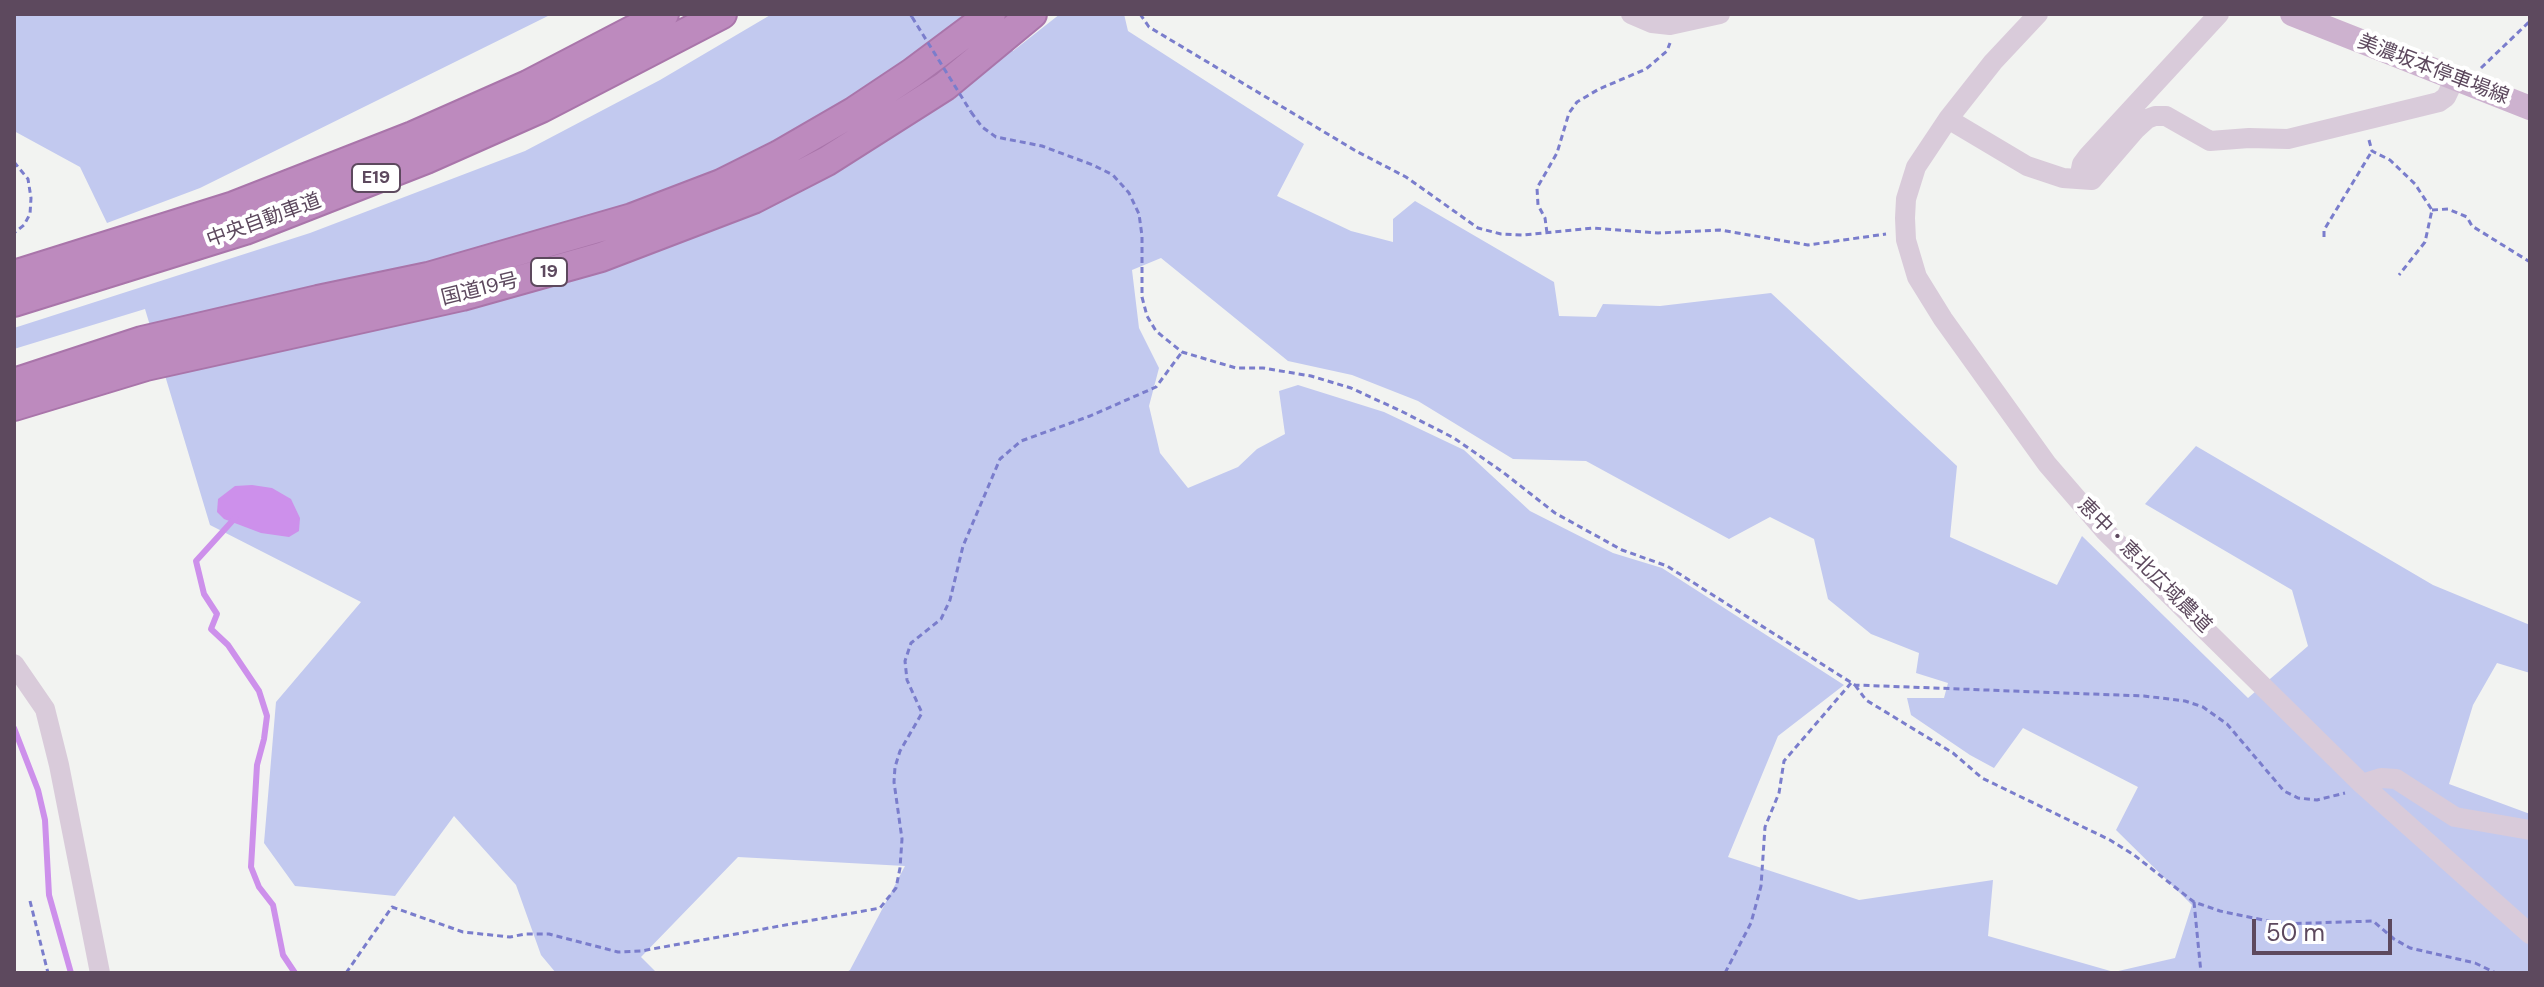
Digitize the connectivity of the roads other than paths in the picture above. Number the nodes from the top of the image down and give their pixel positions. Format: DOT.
graph roads {
  1 [pos="664,14"];
  2 [pos="722,14"];
  3 [pos="991,14"];
  4 [pos="1032,14"];
  5 [pos="1631,14"];
  6 [pos="1720,14"];
  7 [pos="2038,14"];
  8 [pos="2219,14"];
  9 [pos="2292,14"];
  10 [pos="2463,82"];
  11 [pos="2530,108"];
  12 [pos="1948,119"];
  13 [pos="2079,179"];
  14 [pos="14,275"];
  15 [pos="14,302"];
  16 [pos="14,383"];
  17 [pos="14,406"];
  18 [pos="14,664"];
  19 [pos="2362,784"];
  20 [pos="2530,830"];
  21 [pos="2530,934"];
  22 [pos="100,973"];
  1 -- 14 [label="highway, 中央自動車道 / E19"];
  2 -- 15 [label="highway, 中央自動車道 / E19"];
  3 -- 16 [label="highway, 国道19号 / 19"];
  4 -- 17 [label="highway, 国道19号 / 19"];
  5 -- 6 [label="street"];
  7 -- 12 [label="street, 恵中・恵北広域農道"];
  8 -- 13 [label="street"];
  9 -- 10 [label="main road, 美濃坂本停車場線"];
  10 -- 11 [label="main road, 美濃坂本停車場線"];
  10 -- 13 [label="street"];
  12 -- 13 [label="street"];
  12 -- 19 [label="street, 恵中・恵北広域農道"];
  18 -- 22 [label="street"];
  19 -- 20 [label="street"];
  19 -- 21 [label="street, 恵中・恵北広域農道"];
}
